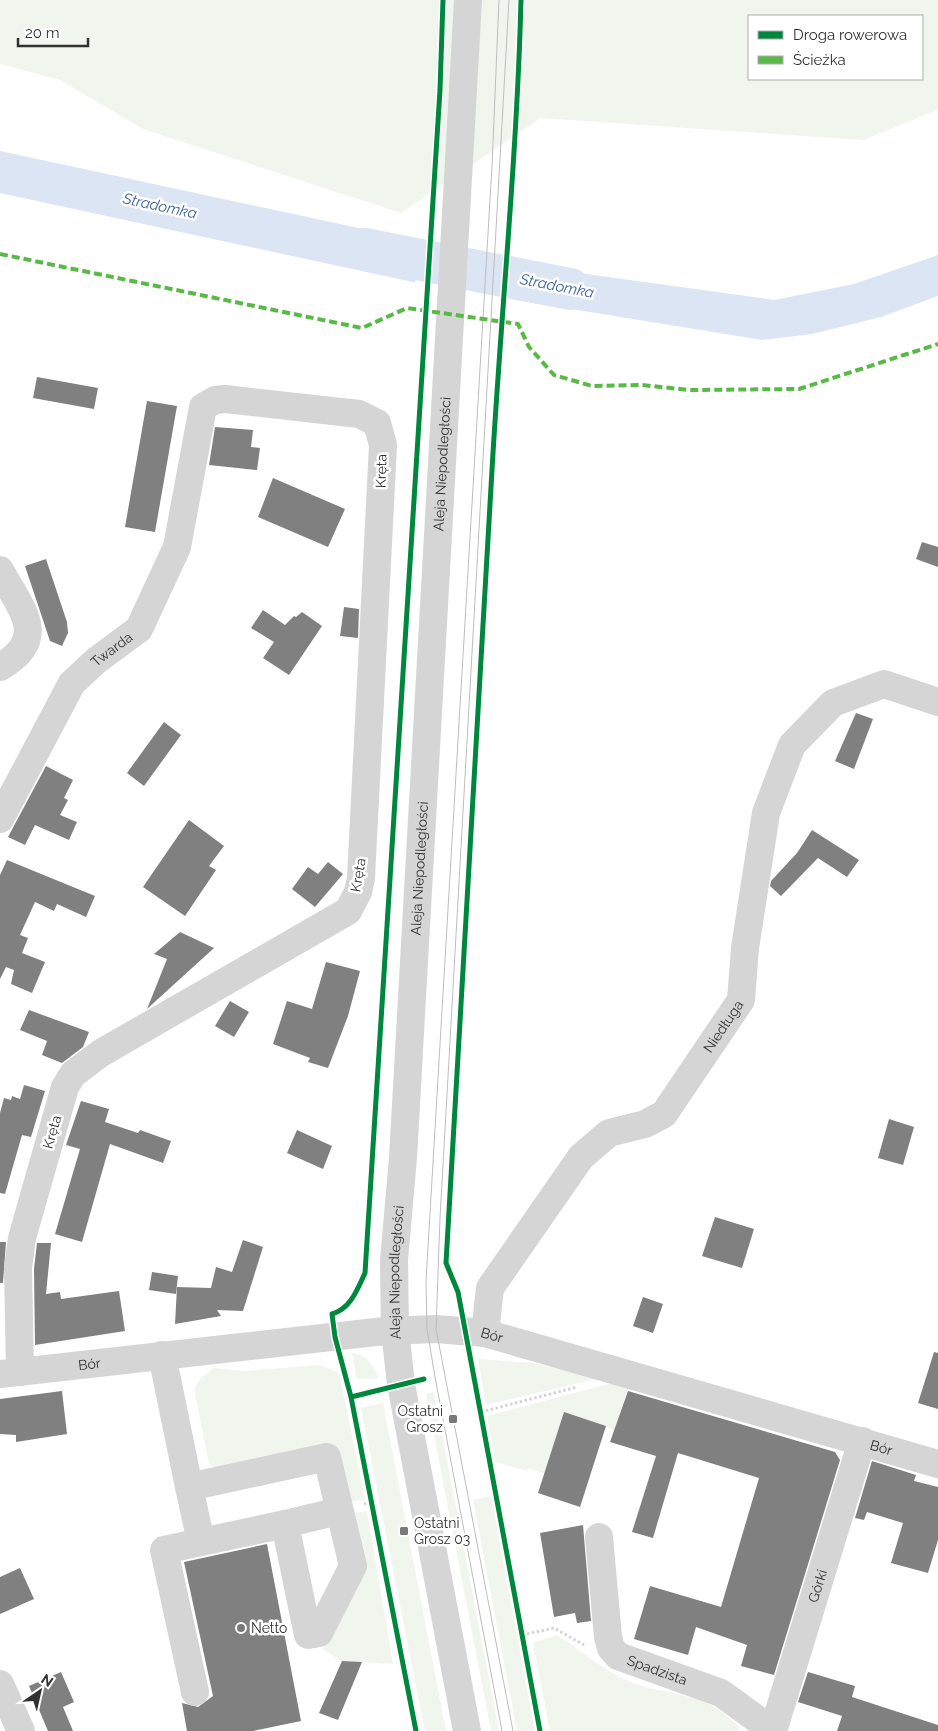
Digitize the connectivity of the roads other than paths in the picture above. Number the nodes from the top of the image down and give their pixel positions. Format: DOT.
graph roads {
  1 [pos="468,0"];
  2 [pos="203,408"];
  3 [pos="0,570"];
  4 [pos="0,667"];
  5 [pos="938,702"];
  6 [pos="0,819"];
  7 [pos="395,1331"];
  8 [pos="484,1333"];
  9 [pos="162,1355"];
  10 [pos="10,1373"];
  11 [pos="862,1442"];
  12 [pos="938,1464"];
  13 [pos="190,1487"];
  14 [pos="339,1512"];
  15 [pos="285,1524"];
  16 [pos="599,1537"];
  17 [pos="201,1542"];
  18 [pos="0,1684"];
  19 [pos="195,1692"];
  20 [pos="20,1731"];
  21 [pos="468,1731"];
  22 [pos="773,1731"];
  1 -- 7 [label="street, Aleja Niepodległości"];
  2 -- 6 [label="street, Twarda"];
  2 -- 10 [label="street, Kręta"];
  3 -- 4 [label="street"];
  5 -- 8 [label="street, Niedługa"];
  7 -- 8 [label="street, Bór"];
  7 -- 9 [label="street, Bór"];
  7 -- 21 [label="street, Aleja Niepodległości"];
  8 -- 11 [label="street, Bór"];
  9 -- 10 [label="street, Bór"];
  9 -- 13 [label="street"];
  11 -- 12 [label="street, Bór"];
  11 -- 22 [label="street, Górki"];
  13 -- 14 [label="street"];
  13 -- 17 [label="street"];
  14 -- 15 [label="street"];
  14 -- 15 [label="street"];
  15 -- 17 [label="street"];
  16 -- 22 [label="street, Spadzista"];
  17 -- 19 [label="street"];
  18 -- 20 [label="street"];
}
